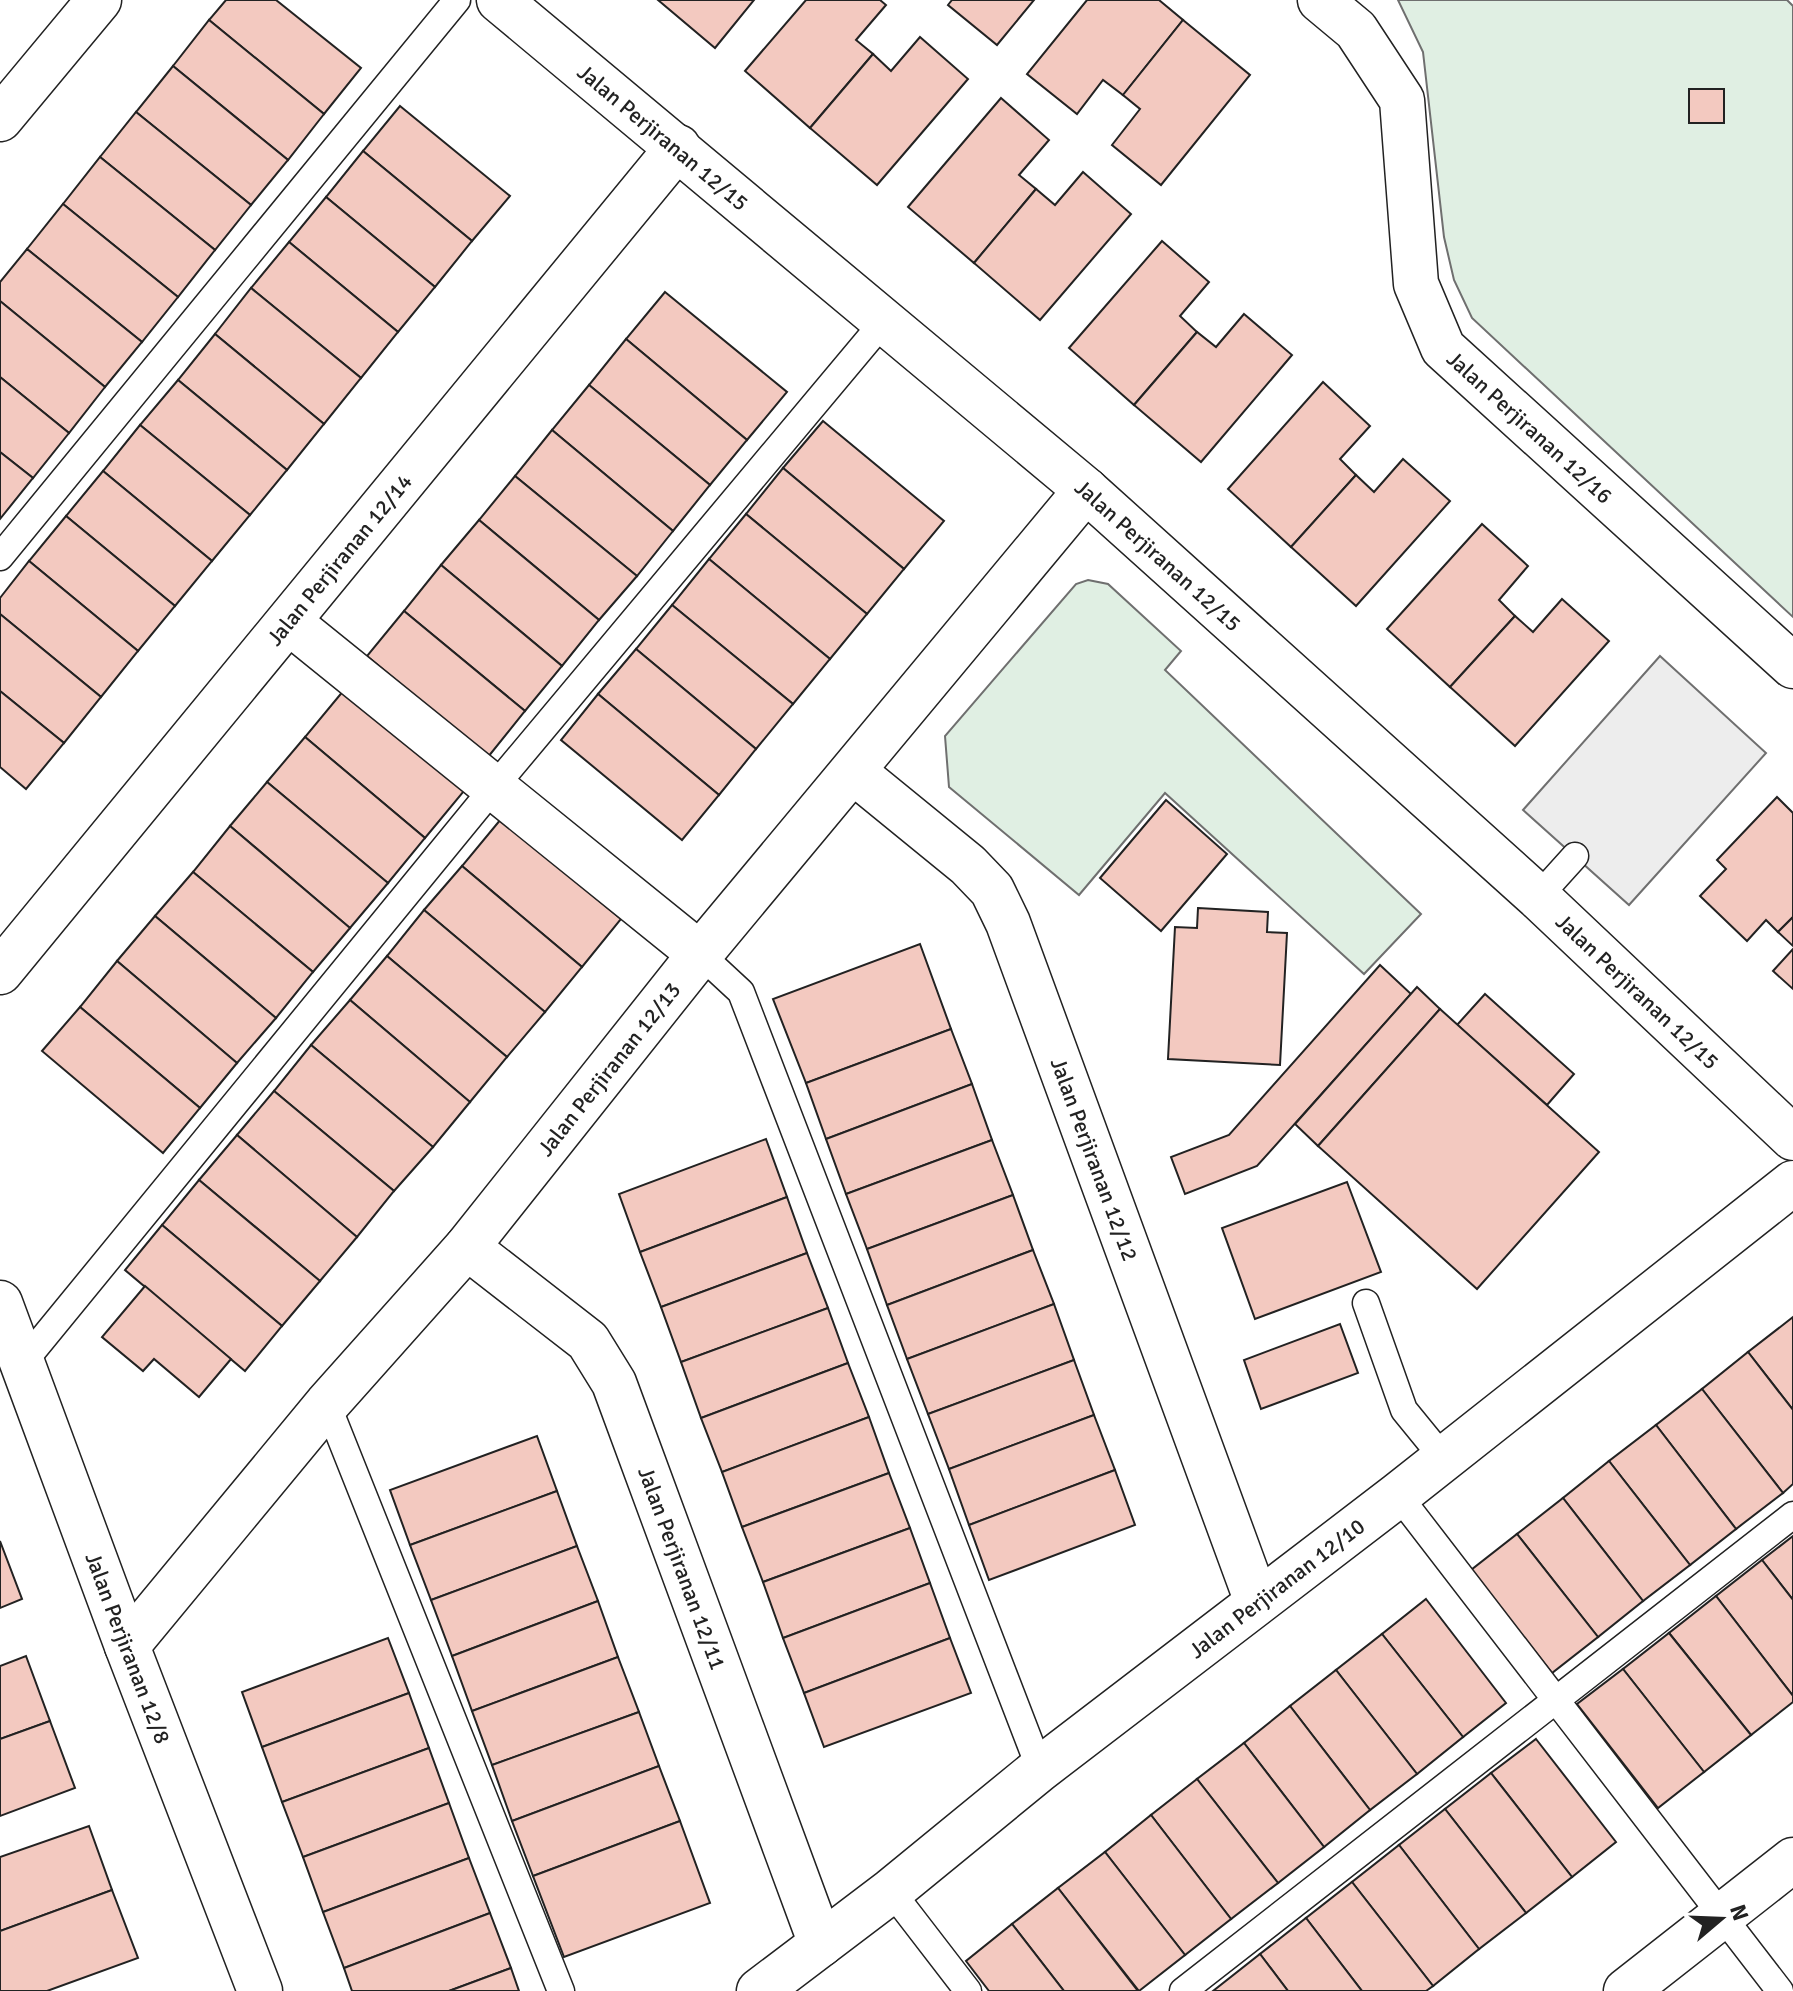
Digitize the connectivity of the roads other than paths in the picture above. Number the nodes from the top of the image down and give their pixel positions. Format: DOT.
graph roads {
  1 [pos="457,0"];
  2 [pos="499,0"];
  3 [pos="1320,0"];
  4 [pos="91,2"];
  5 [pos="0,119"];
  6 [pos="678,147"];
  7 [pos="885,320"];
  8 [pos="1086,490"];
  9 [pos="0,557"];
  10 [pos="289,622"];
  11 [pos="1793,666"];
  12 [pos="854,772"];
  13 [pos="495,786"];
  14 [pos="1575,856"];
  15 [pos="1538,897"];
  16 [pos="700,954"];
  17 [pos="0,972"];
  18 [pos="1793,1138"];
  19 [pos="1793,1183"];
  20 [pos="467,1247"];
  21 [pos="0,1303"];
  22 [pos="1366,1303"];
  23 [pos="22,1364"];
  24 [pos="327,1404"];
  25 [pos="1444,1459"];
  26 [pos="1398,1495"];
  27 [pos="1793,1515"];
  28 [pos="1257,1602"];
  29 [pos="127,1646"];
  30 [pos="1556,1700"];
  31 [pos="1040,1769"];
  32 [pos="1793,1860"];
  33 [pos="891,1891"];
  34 [pos="1722,1916"];
  35 [pos="821,1944"];
  36 [pos="260,1991"];
  37 [pos="561,1991"];
  38 [pos="759,1991"];
  39 [pos="968,1991"];
  40 [pos="1183,1991"];
  41 [pos="1626,1991"];
  42 [pos="1780,1991"];
  1 -- 9 [label="lane"];
  2 -- 6 [label="street, Jalan Perjiranan 12/15"];
  3 -- 11 [label="street, Jalan Perjiranan 12/16"];
  4 -- 5 [label="street"];
  6 -- 7 [label="street, Jalan Perjiranan 12/15"];
  6 -- 10 [label="street, Jalan Perjiranan 12/14"];
  7 -- 8 [label="street, Jalan Perjiranan 12/15"];
  7 -- 13 [label="lane"];
  8 -- 12 [label="street, Jalan Perjiranan 12/13"];
  8 -- 15 [label="street, Jalan Perjiranan 12/15"];
  10 -- 13 [label="street"];
  10 -- 17 [label="street, Jalan Perjiranan 12/14"];
  12 -- 16 [label="street, Jalan Perjiranan 12/13"];
  12 -- 28 [label="street, Jalan Perjiranan 12/12"];
  13 -- 16 [label="street"];
  13 -- 23 [label="lane"];
  14 -- 15 [label="lane"];
  15 -- 18 [label="street, Jalan Perjiranan 12/15"];
  16 -- 20 [label="street, Jalan Perjiranan 12/13"];
  16 -- 31 [label="lane"];
  19 -- 25 [label="street, Jalan Perjiranan 12/10"];
  20 -- 24 [label="street, Jalan Perjiranan 12/13"];
  20 -- 35 [label="street, Jalan Perjiranan 12/11"];
  21 -- 23 [label="street, Jalan Perjiranan 12/8"];
  22 -- 25 [label="lane"];
  23 -- 29 [label="street, Jalan Perjiranan 12/8"];
  24 -- 29 [label="street, Jalan Perjiranan 12/13"];
  24 -- 37 [label="lane"];
  25 -- 26 [label="street, Jalan Perjiranan 12/10"];
  26 -- 28 [label="street, Jalan Perjiranan 12/10"];
  26 -- 30 [label="lane"];
  27 -- 30 [label="lane"];
  28 -- 31 [label="street, Jalan Perjiranan 12/10"];
  29 -- 36 [label="street, Jalan Perjiranan 12/8"];
  30 -- 34 [label="lane"];
  30 -- 40 [label="lane"];
  31 -- 33 [label="street, Jalan Perjiranan 12/10"];
  32 -- 34 [label="street"];
  33 -- 35 [label="street, Jalan Perjiranan 12/10"];
  33 -- 39 [label="lane"];
  34 -- 41 [label="street"];
  34 -- 42 [label="lane"];
  35 -- 38 [label="street, Jalan Perjiranan 12/10"];
}
